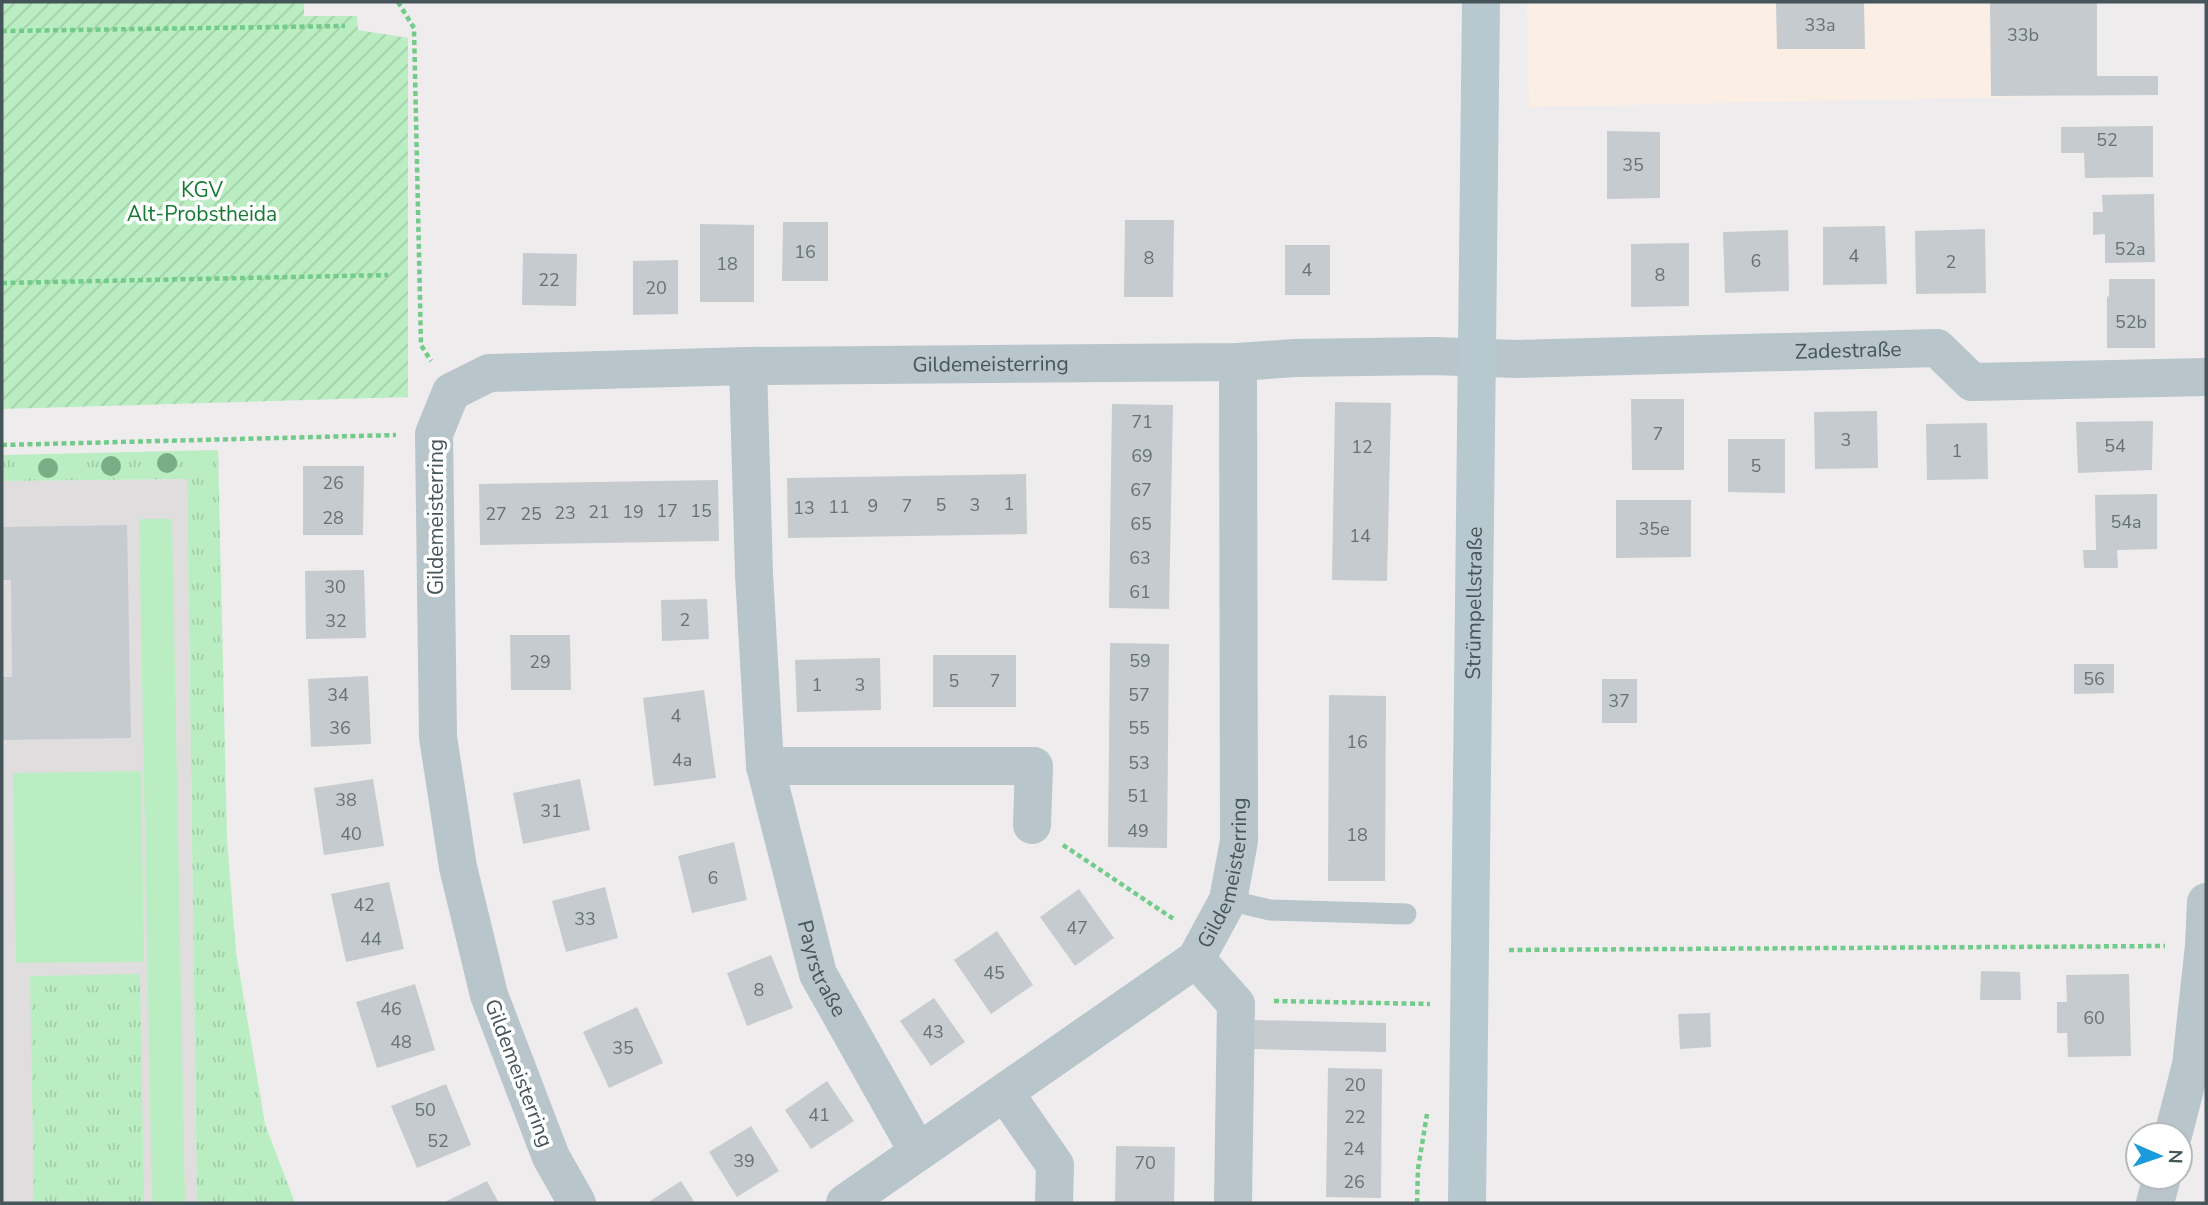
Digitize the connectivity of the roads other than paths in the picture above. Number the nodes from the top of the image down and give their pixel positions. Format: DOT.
graph roads {
  1 [pos="1482,2"];
  2 [pos="1478,357"];
  3 [pos="1238,362"];
  4 [pos="748,366"];
  5 [pos="2206,377"];
  6 [pos="765,766"];
  7 [pos="1032,825"];
  8 [pos="1228,900"];
  9 [pos="2206,902"];
  10 [pos="1406,914"];
  11 [pos="2205,946"];
  12 [pos="1196,959"];
  13 [pos="1005,1093"];
  14 [pos="2177,1121"];
  15 [pos="918,1152"];
  16 [pos="577,1203"];
  17 [pos="845,1203"];
  18 [pos="1054,1203"];
  19 [pos="1233,1203"];
  20 [pos="1467,1203"];
  1 -- 2 [label="street, Strümpellstraße"];
  2 -- 3 [label="street, Gildemeisterring"];
  2 -- 5 [label="street, Zadestraße"];
  2 -- 20 [label="street, Strümpellstraße"];
  3 -- 4 [label="street, Gildemeisterring"];
  3 -- 8 [label="street, Gildemeisterring"];
  4 -- 6 [label="street, Payrstraße"];
  4 -- 16 [label="street, Gildemeisterring"];
  6 -- 7 [label="street"];
  6 -- 15 [label="street, Payrstraße"];
  8 -- 10 [label="lane"];
  8 -- 12 [label="street, Gildemeisterring"];
  9 -- 11 [label="street"];
  11 -- 14 [label="street"];
  12 -- 13 [label="street, Gildemeisterring"];
  12 -- 19 [label="street, Gildemeisterring"];
  13 -- 15 [label="street, Gildemeisterring"];
  13 -- 18 [label="street"];
  15 -- 17 [label="street, Gildemeisterring"];
}
